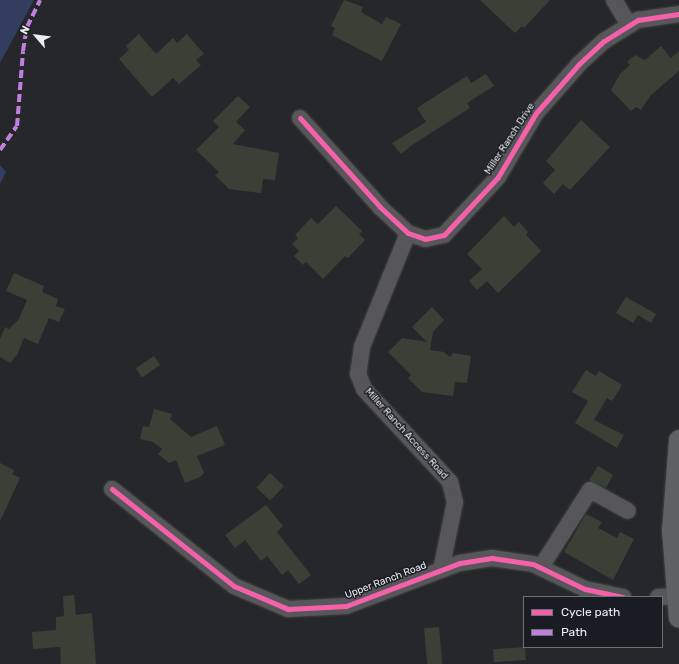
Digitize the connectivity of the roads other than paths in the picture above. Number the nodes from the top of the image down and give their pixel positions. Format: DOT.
graph roads {
  1 [pos="614,0"];
  2 [pos="679,14"];
  3 [pos="629,25"];
  4 [pos="300,118"];
  5 [pos="408,233"];
  6 [pos="679,440"];
  7 [pos="112,489"];
  8 [pos="628,511"];
  9 [pos="541,567"];
  10 [pos="441,570"];
  11 [pos="618,596"];
  12 [pos="671,596"];
  13 [pos="679,618"];
  1 -- 3 [label="street"];
  2 -- 3 [label="street, Miller Ranch Drive"];
  3 -- 5 [label="street, Miller Ranch Drive"];
  4 -- 5 [label="street, Miller Ranch Drive"];
  5 -- 10 [label="street, Miller Ranch Access Road"];
  6 -- 12 [label="main road"];
  7 -- 10 [label="street, Upper Ranch Road"];
  8 -- 9 [label="street"];
  9 -- 10 [label="street, Upper Ranch Road"];
  9 -- 11 [label="street, Upper Ranch Road"];
  12 -- 13 [label="main road"];
}
